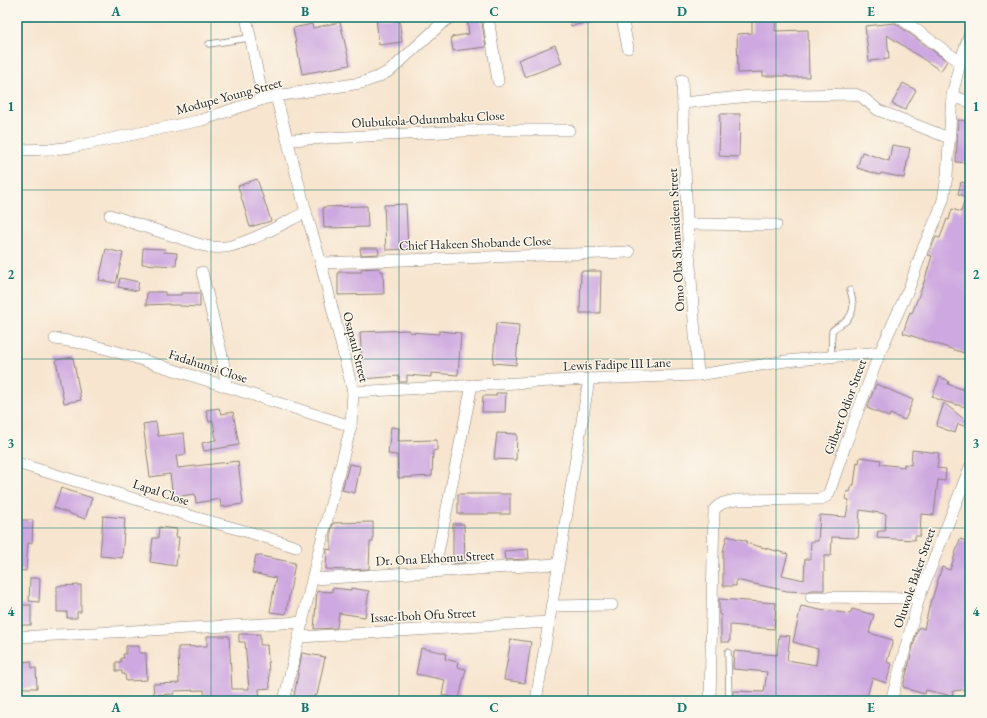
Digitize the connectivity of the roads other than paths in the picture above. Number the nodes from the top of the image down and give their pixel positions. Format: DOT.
graph roads {
  1 [pos="246,17"];
  2 [pos="451,17"];
  3 [pos="488,17"];
  4 [pos="622,17"];
  5 [pos="899,17"];
  6 [pos="970,33"];
  7 [pos="249,38"];
  8 [pos="209,44"];
  9 [pos="628,48"];
  10 [pos="960,62"];
  11 [pos="682,80"];
  12 [pos="498,81"];
  13 [pos="276,96"];
  14 [pos="952,96"];
  15 [pos="263,99"];
  16 [pos="970,102"];
  17 [pos="683,103"];
  18 [pos="569,130"];
  19 [pos="949,138"];
  20 [pos="288,140"];
  21 [pos="17,150"];
  22 [pos="306,212"];
  23 [pos="110,215"];
  24 [pos="688,224"];
  25 [pos="776,225"];
  26 [pos="629,252"];
  27 [pos="321,263"];
  28 [pos="202,272"];
  29 [pos="850,290"];
  30 [pos="55,340"];
  31 [pos="880,352"];
  32 [pos="831,357"];
  33 [pos="698,375"];
  34 [pos="589,379"];
  35 [pos="472,385"];
  36 [pos="226,386"];
  37 [pos="353,392"];
  38 [pos="351,426"];
  39 [pos="17,463"];
  40 [pos="970,467"];
  41 [pos="296,547"];
  42 [pos="558,564"];
  43 [pos="434,572"];
  44 [pos="313,579"];
  45 [pos="811,597"];
  46 [pos="919,598"];
  47 [pos="612,605"];
  48 [pos="551,606"];
  49 [pos="303,622"];
  50 [pos="549,622"];
  51 [pos="17,637"];
  52 [pos="300,637"];
  53 [pos="728,652"];
  54 [pos="284,701"];
  55 [pos="536,701"];
  56 [pos="710,701"];
  57 [pos="729,701"];
  58 [pos="891,701"];
  1 -- 7 [label="street"];
  2 -- 13 [label="street, Modupe Young Street"];
  3 -- 12 [label="street"];
  4 -- 9 [label="street"];
  5 -- 10 [label="street"];
  6 -- 10 [label="street, Gilbert Odior Street"];
  7 -- 8 [label="lane"];
  7 -- 15 [label="street"];
  10 -- 14 [label="street, Gilbert Odior Street"];
  11 -- 17 [label="street, Omo Oba Shamsideen Street"];
  13 -- 15 [label="street, Modupe Young Street"];
  13 -- 20 [label="street, Osapaul Street"];
  14 -- 16 [label="street"];
  14 -- 19 [label="street, Gilbert Odior Street"];
  15 -- 21 [label="street, Modupe Young Street"];
  17 -- 19 [label="street"];
  17 -- 24 [label="street, Omo Oba Shamsideen Street"];
  18 -- 20 [label="street, Olubukola-Odunmbaku Close"];
  19 -- 31 [label="street, Gilbert Odior Street"];
  20 -- 22 [label="street, Osapaul Street"];
  22 -- 23 [label="street"];
  22 -- 27 [label="street, Osapaul Street"];
  24 -- 25 [label="street"];
  24 -- 33 [label="street, Omo Oba Shamsideen Street"];
  26 -- 27 [label="street, Chief Hakeen Shobande Close"];
  27 -- 37 [label="street, Osapaul Street"];
  28 -- 36 [label="street"];
  29 -- 32 [label="lane"];
  30 -- 36 [label="street, Fadahunsi Close"];
  31 -- 32 [label="street, Lewis Fadipe III Lane"];
  31 -- 56 [label="street, Gilbert Odior Street"];
  32 -- 33 [label="street, Lewis Fadipe III Lane"];
  33 -- 34 [label="street, Lewis Fadipe III Lane"];
  34 -- 35 [label="street, Lewis Fadipe III Lane"];
  34 -- 42 [label="street"];
  35 -- 37 [label="street, Lewis Fadipe III Lane"];
  35 -- 43 [label="street"];
  36 -- 38 [label="street, Fadahunsi Close"];
  37 -- 38 [label="street, Osapaul Street"];
  38 -- 44 [label="street, Osapaul Street"];
  39 -- 41 [label="street, Lapal Close"];
  40 -- 46 [label="street, Oluwole Baker Street"];
  42 -- 43 [label="street, Dr. Ona Ekhomu Street"];
  42 -- 48 [label="street"];
  43 -- 44 [label="street, Dr. Ona Ekhomu Street"];
  44 -- 49 [label="street, Osapaul Street"];
  45 -- 46 [label="street"];
  46 -- 58 [label="street, Oluwole Baker Street"];
  47 -- 48 [label="street"];
  48 -- 50 [label="street"];
  49 -- 51 [label="street"];
  49 -- 52 [label="street, Osapaul Street"];
  50 -- 52 [label="street, Issac-Iboh Ofu Street"];
  50 -- 55 [label="street"];
  52 -- 54 [label="street, Osapaul Street"];
  53 -- 57 [label="lane"];
}
